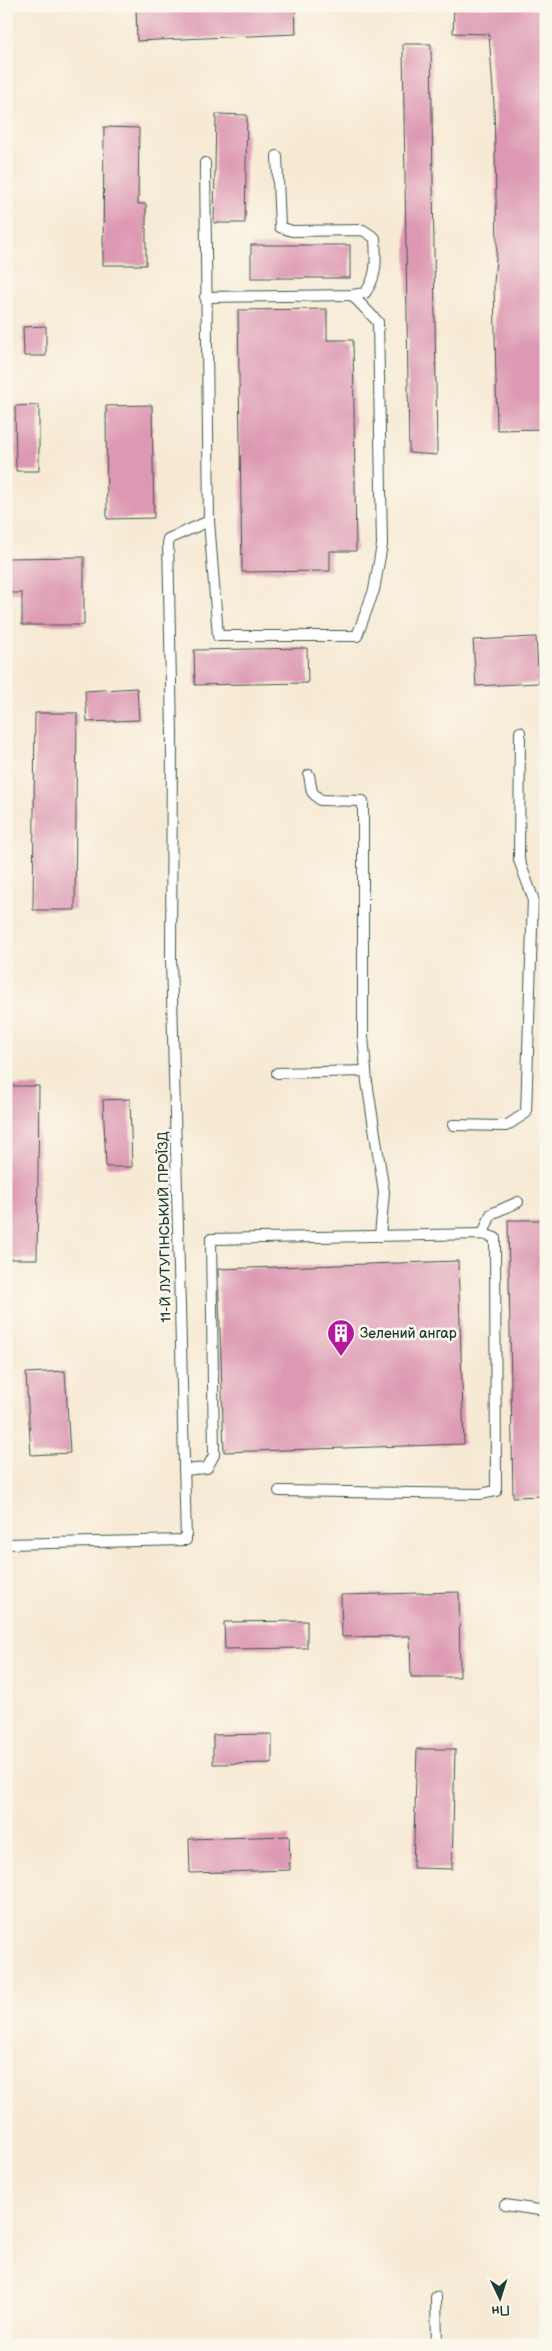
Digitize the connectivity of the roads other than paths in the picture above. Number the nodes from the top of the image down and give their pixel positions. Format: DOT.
graph roads {
  1 [pos="277,156"];
  2 [pos="205,163"];
  3 [pos="352,295"];
  4 [pos="205,297"];
  5 [pos="209,521"];
  6 [pos="520,732"];
  7 [pos="309,775"];
  8 [pos="366,1071"];
  9 [pos="277,1073"];
  10 [pos="453,1126"];
  11 [pos="518,1202"];
  12 [pos="483,1234"];
  13 [pos="380,1236"];
  14 [pos="184,1470"];
  15 [pos="279,1491"];
  16 [pos="6,1544"];
  17 [pos="505,2205"];
  18 [pos="546,2211"];
  19 [pos="436,2297"];
  20 [pos="437,2345"];
  1 -- 3 [label="lane"];
  2 -- 4 [label="lane"];
  3 -- 4 [label="lane"];
  3 -- 5 [label="lane"];
  4 -- 5 [label="lane"];
  5 -- 14 [label="lane, 11-Й ЛУТУГІНСЬКИЙ ПРОЇЗД"];
  6 -- 10 [label="lane"];
  7 -- 8 [label="lane"];
  8 -- 9 [label="lane"];
  8 -- 13 [label="lane"];
  11 -- 12 [label="lane"];
  12 -- 13 [label="lane"];
  12 -- 15 [label="lane"];
  13 -- 14 [label="lane"];
  14 -- 16 [label="lane, 11-Й ЛУТУГІНСЬКИЙ ПРОЇЗД"];
  17 -- 18 [label="lane"];
  19 -- 20 [label="lane"];
}
